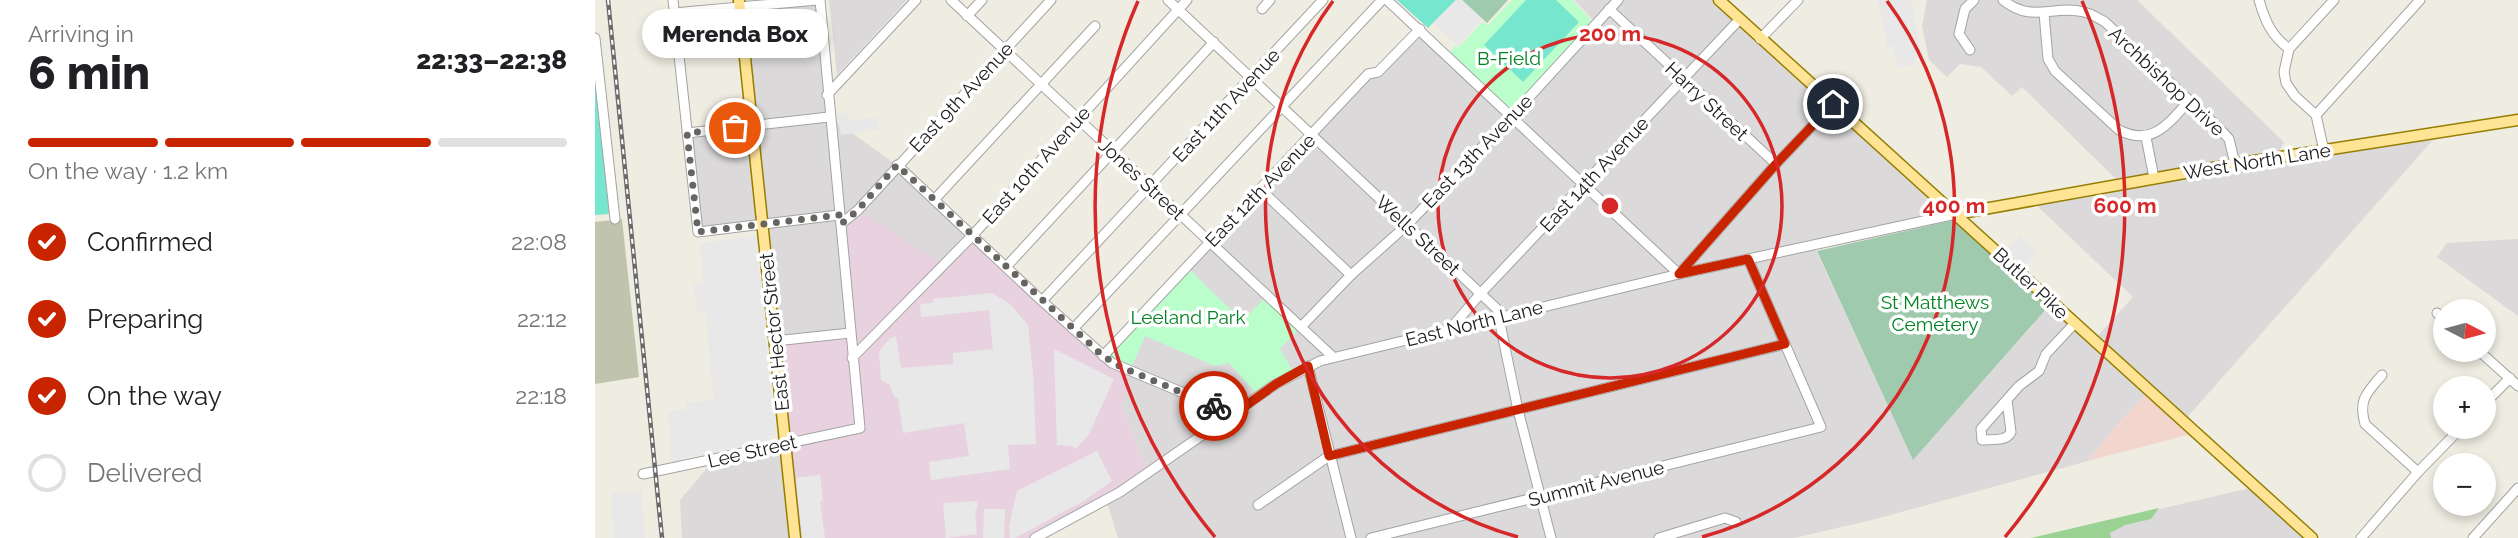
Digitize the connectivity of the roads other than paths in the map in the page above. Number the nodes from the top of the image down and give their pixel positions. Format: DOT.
graph roads {
  1 [pos="673,0"];
  2 [pos="819,0"];
  3 [pos="916,0"];
  4 [pos="951,0"];
  5 [pos="982,0"];
  6 [pos="1051,0"];
  7 [pos="1168,0"];
  8 [pos="1188,0"];
  9 [pos="1270,0"];
  10 [pos="1323,0"];
  11 [pos="1384,0"];
  12 [pos="1618,0"];
  13 [pos="1719,0"];
  14 [pos="1798,0"];
  15 [pos="1974,0"];
  16 [pos="2003,0"];
  17 [pos="2259,0"];
  18 [pos="2334,0"];
  19 [pos="2420,0"];
  20 [pos="740,4"];
  21 [pos="1179,9"];
  22 [pos="1262,9"];
  23 [pos="1609,9"];
  24 [pos="674,13"];
  25 [pos="2044,13"];
  26 [pos="967,16"];
  27 [pos="1739,20"];
  28 [pos="1095,26"];
  29 [pos="1420,29"];
  30 [pos="595,38"];
  31 [pos="1760,39"];
  32 [pos="1214,42"];
  33 [pos="2289,49"];
  34 [pos="1004,50"];
  35 [pos="1970,50"];
  36 [pos="1253,77"];
  37 [pos="1682,78"];
  38 [pos="1041,85"];
  39 [pos="827,96"];
  40 [pos="2189,101"];
  41 [pos="1833,104"];
  42 [pos="1281,106"];
  43 [pos="2316,115"];
  44 [pos="829,117"];
  45 [pos="1511,117"];
  46 [pos="1078,119"];
  47 [pos="2518,120"];
  48 [pos="753,126"];
  49 [pos="687,133"];
  50 [pos="1313,135"];
  51 [pos="2146,137"];
  52 [pos="2324,151"];
  53 [pos="1114,152"];
  54 [pos="1776,164"];
  55 [pos="2235,164"];
  56 [pos="897,165"];
  57 [pos="2154,178"];
  58 [pos="1584,185"];
  59 [pos="1151,187"];
  60 [pos="1260,189"];
  61 [pos="934,200"];
  62 [pos="1956,214"];
  63 [pos="1180,215"];
  64 [pos="615,219"];
  65 [pos="840,219"];
  66 [pos="762,223"];
  67 [pos="1406,225"];
  68 [pos="972,236"];
  69 [pos="1209,243"];
  70 [pos="1748,259"];
  71 [pos="1006,267"];
  72 [pos="1679,274"];
  73 [pos="1351,275"];
  74 [pos="1481,293"];
  75 [pos="1042,301"];
  76 [pos="1499,317"];
  77 [pos="2075,323"];
  78 [pos="1301,327"];
  79 [pos="1073,329"];
  80 [pos="1450,329"];
  81 [pos="850,333"];
  82 [pos="775,341"];
  83 [pos="1785,344"];
  84 [pos="1103,356"];
  85 [pos="1333,357"];
  86 [pos="852,358"];
  87 [pos="2492,362"];
  88 [pos="1308,366"];
  89 [pos="2382,375"];
  90 [pos="2510,378"];
  91 [pos="2518,386"];
  92 [pos="2496,392"];
  93 [pos="2007,400"];
  94 [pos="1518,410"];
  95 [pos="1234,414"];
  96 [pos="2450,439"];
  97 [pos="785,444"];
  98 [pos="1329,456"];
  99 [pos="2418,472"];
  100 [pos="643,474"];
  101 [pos="2518,488"];
  102 [pos="1541,497"];
  103 [pos="1258,505"];
  104 [pos="1736,522"];
  105 [pos="795,538"];
  106 [pos="1035,538"];
  107 [pos="1351,538"];
  108 [pos="1371,538"];
  109 [pos="1551,538"];
  110 [pos="1659,538"];
  111 [pos="2312,538"];
  112 [pos="2361,538"];
  113 [pos="2473,538"];
  1 -- 24 [label="street"];
  2 -- 20 [label="street"];
  2 -- 39 [label="street"];
  3 -- 39 [label="street"];
  4 -- 26 [label="street, Jones Street"];
  5 -- 26 [label="street"];
  6 -- 34 [label="street, East 9th Avenue"];
  7 -- 21 [label="street, Wells Street"];
  8 -- 21 [label="street, East 10th Avenue"];
  9 -- 22 [label="street"];
  10 -- 36 [label="street, East 11th Avenue"];
  11 -- 29 [label="street"];
  11 -- 42 [label="street"];
  12 -- 23 [label="street, East 13th Avenue"];
  13 -- 27 [label="main road, Butler Pike"];
  14 -- 31 [label="street"];
  15 -- 35 [label="street"];
  16 -- 25 [label="street, Archbishop Drive"];
  17 -- 33 [label="street"];
  18 -- 33 [label="street"];
  19 -- 43 [label="street"];
  20 -- 24 [label="street"];
  20 -- 48 [label="main road, East Hector Street"];
  21 -- 32 [label="street, Wells Street"];
  21 -- 46 [label="street, East 10th Avenue"];
  23 -- 37 [label="street, Harry Street"];
  23 -- 45 [label="street, East 13th Avenue"];
  24 -- 49 [label="street"];
  25 -- 40 [label="street, Archbishop Drive"];
  25 -- 51 [label="street"];
  26 -- 34 [label="street, Jones Street"];
  27 -- 31 [label="main road, Butler Pike"];
  27 -- 37 [label="street, East 14th Avenue"];
  28 -- 38 [label="street"];
  29 -- 45 [label="street"];
  29 -- 50 [label="street, East 12th Avenue"];
  30 -- 64 [label="street"];
  31 -- 41 [label="main road, Butler Pike"];
  32 -- 36 [label="street, Wells Street"];
  32 -- 53 [label="street"];
  33 -- 43 [label="street"];
  34 -- 38 [label="street, Jones Street"];
  34 -- 56 [label="street, East 9th Avenue"];
  36 -- 42 [label="street, Wells Street"];
  36 -- 59 [label="street, East 11th Avenue"];
  37 -- 54 [label="street, Harry Street"];
  37 -- 58 [label="street, East 14th Avenue"];
  38 -- 46 [label="street, Jones Street"];
  38 -- 61 [label="street"];
  39 -- 44 [label="street"];
  40 -- 51 [label="street"];
  40 -- 55 [label="street, Archbishop Drive"];
  41 -- 54 [label="street"];
  41 -- 62 [label="main road, Butler Pike"];
  42 -- 50 [label="street, Wells Street"];
  42 -- 63 [label="street"];
  43 -- 52 [label="street"];
  44 -- 48 [label="street"];
  44 -- 65 [label="street"];
  45 -- 58 [label="street"];
  45 -- 67 [label="street, East 13th Avenue"];
  46 -- 53 [label="street, Jones Street"];
  46 -- 68 [label="street, East 10th Avenue"];
  47 -- 52 [label="main road, West North Lane"];
  48 -- 49 [label="street"];
  48 -- 66 [label="main road, East Hector Street"];
  49 -- 66 [label="street"];
  50 -- 60 [label="street, East 12th Avenue"];
  50 -- 67 [label="street, Wells Street"];
  51 -- 57 [label="street"];
  52 -- 55 [label="main road, West North Lane"];
  53 -- 59 [label="street, Jones Street"];
  53 -- 71 [label="street"];
  54 -- 72 [label="street"];
  55 -- 57 [label="main road, West North Lane"];
  56 -- 61 [label="street"];
  56 -- 65 [label="street, East 9th Avenue"];
  57 -- 62 [label="main road, West North Lane"];
  58 -- 72 [label="street"];
  58 -- 74 [label="street, East 14th Avenue"];
  59 -- 63 [label="street, Jones Street"];
  59 -- 75 [label="street, East 11th Avenue"];
  60 -- 69 [label="street, East 12th Avenue"];
  60 -- 73 [label="street"];
  61 -- 68 [label="street"];
  62 -- 70 [label="street, East North Lane"];
  62 -- 77 [label="main road, Butler Pike"];
  63 -- 69 [label="street, Jones Street"];
  63 -- 79 [label="street"];
  65 -- 66 [label="street"];
  65 -- 81 [label="street"];
  66 -- 82 [label="main road, East Hector Street"];
  67 -- 73 [label="street, East 13th Avenue"];
  67 -- 74 [label="street, Wells Street"];
  68 -- 71 [label="street"];
  68 -- 86 [label="street, East 10th Avenue"];
  69 -- 78 [label="street, Jones Street"];
  69 -- 84 [label="street, East 12th Avenue"];
  70 -- 72 [label="street, East North Lane"];
  70 -- 83 [label="street"];
  71 -- 75 [label="street"];
  72 -- 76 [label="street, East North Lane"];
  73 -- 78 [label="street, East 13th Avenue"];
  74 -- 76 [label="street, Wells Street"];
  74 -- 80 [label="street, East 14th Avenue"];
  75 -- 79 [label="street"];
  76 -- 80 [label="street, East North Lane"];
  76 -- 94 [label="street, Wells Street"];
  77 -- 93 [label="street"];
  77 -- 111 [label="main road, Butler Pike"];
  78 -- 85 [label="street, Jones Street"];
  79 -- 84 [label="street"];
  80 -- 85 [label="street, East North Lane"];
  81 -- 82 [label="street"];
  81 -- 86 [label="street"];
  82 -- 97 [label="main road, East Hector Street"];
  83 -- 94 [label="street"];
  83 -- 102 [label="street, Summit Avenue"];
  84 -- 95 [label="street"];
  85 -- 88 [label="street, East North Lane"];
  86 -- 97 [label="street, Lee Street"];
  87 -- 90 [label="street"];
  88 -- 95 [label="street, East North Lane"];
  88 -- 98 [label="street"];
  89 -- 99 [label="street"];
  90 -- 91 [label="street"];
  90 -- 92 [label="street"];
  93 -- 93 [label="street"];
  94 -- 98 [label="street"];
  94 -- 102 [label="street, Wells Street"];
  95 -- 106 [label="street, East North Lane"];
  96 -- 99 [label="street"];
  97 -- 100 [label="street, Lee Street"];
  97 -- 105 [label="main road, East Hector Street"];
  98 -- 103 [label="street"];
  98 -- 107 [label="street"];
  99 -- 112 [label="street"];
  101 -- 113 [label="street"];
  102 -- 108 [label="street, Summit Avenue"];
  102 -- 109 [label="street, Wells Street"];
  104 -- 110 [label="street"];
}
